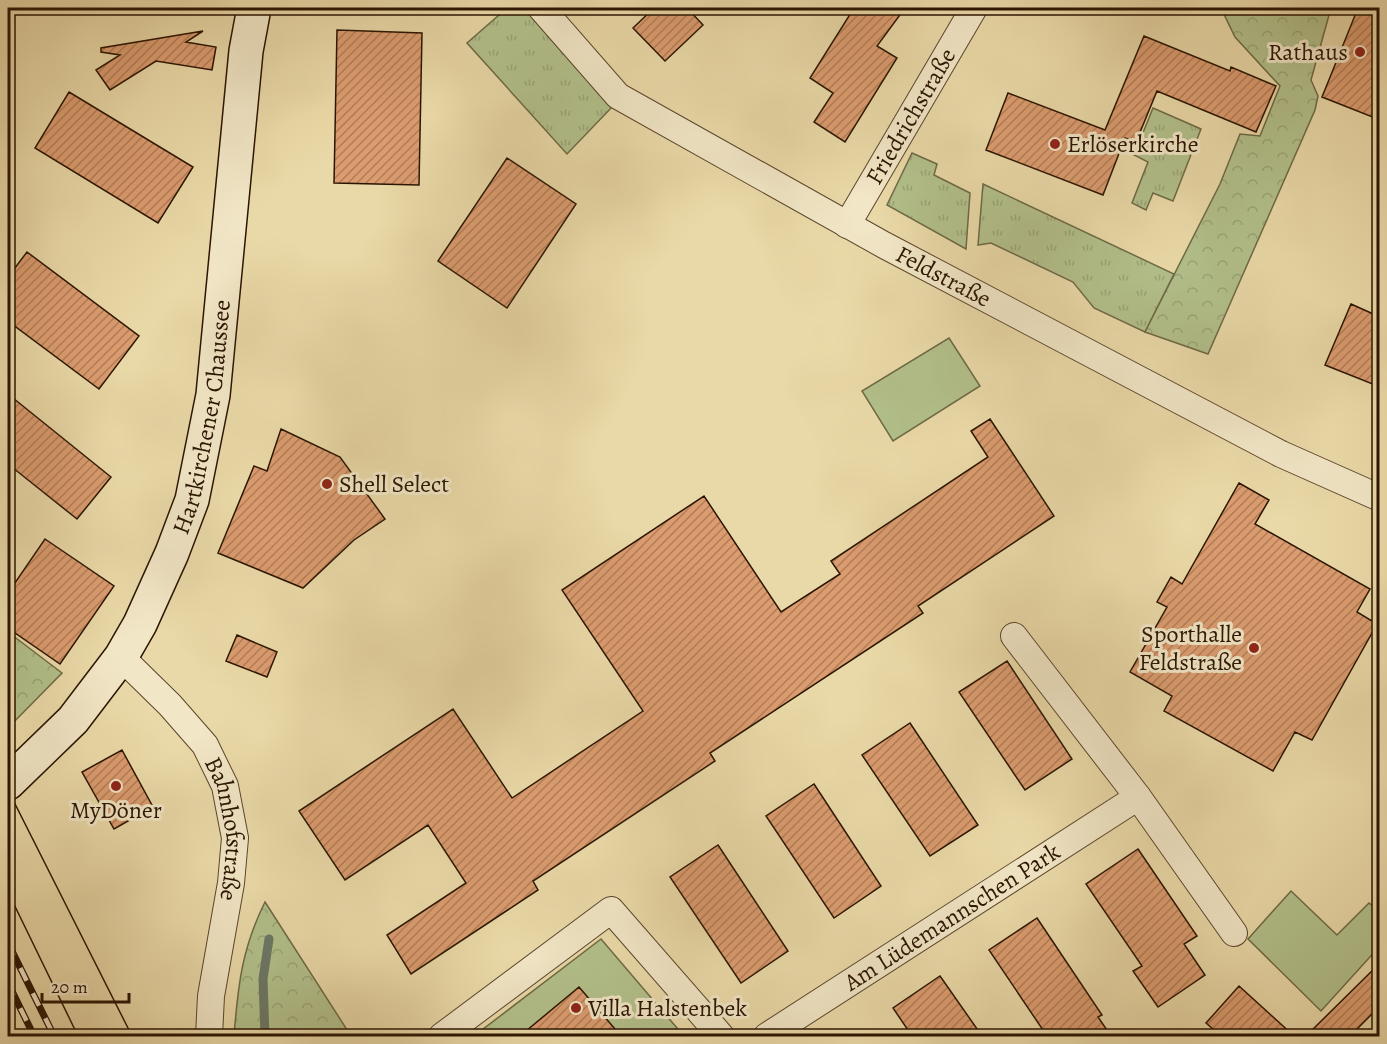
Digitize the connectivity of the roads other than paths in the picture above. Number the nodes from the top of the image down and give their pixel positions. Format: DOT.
graph roads {
  1 [pos="254,8"];
  2 [pos="541,8"];
  3 [pos="974,8"];
  4 [pos="848,225"];
  5 [pos="1380,498"];
  6 [pos="1014,636"];
  7 [pos="121,657"];
  8 [pos="12,778"];
  9 [pos="1138,797"];
  10 [pos="1234,933"];
  11 [pos="209,1036"];
  12 [pos="442,1036"];
  13 [pos="721,1036"];
  14 [pos="767,1036"];
  1 -- 7 [label="main road, Hartkirchener Chaussee"];
  2 -- 4 [label="street, Feldstraße"];
  3 -- 4 [label="street, Friedrichstraße"];
  4 -- 5 [label="street, Feldstraße"];
  6 -- 9 [label="street"];
  7 -- 8 [label="main road, Hartkirchener Chaussee"];
  7 -- 11 [label="street, Bahnhofstraße"];
  9 -- 10 [label="street"];
  9 -- 14 [label="street, Am Lüdemannschen Park"];
  12 -- 13 [label="street"];
}
